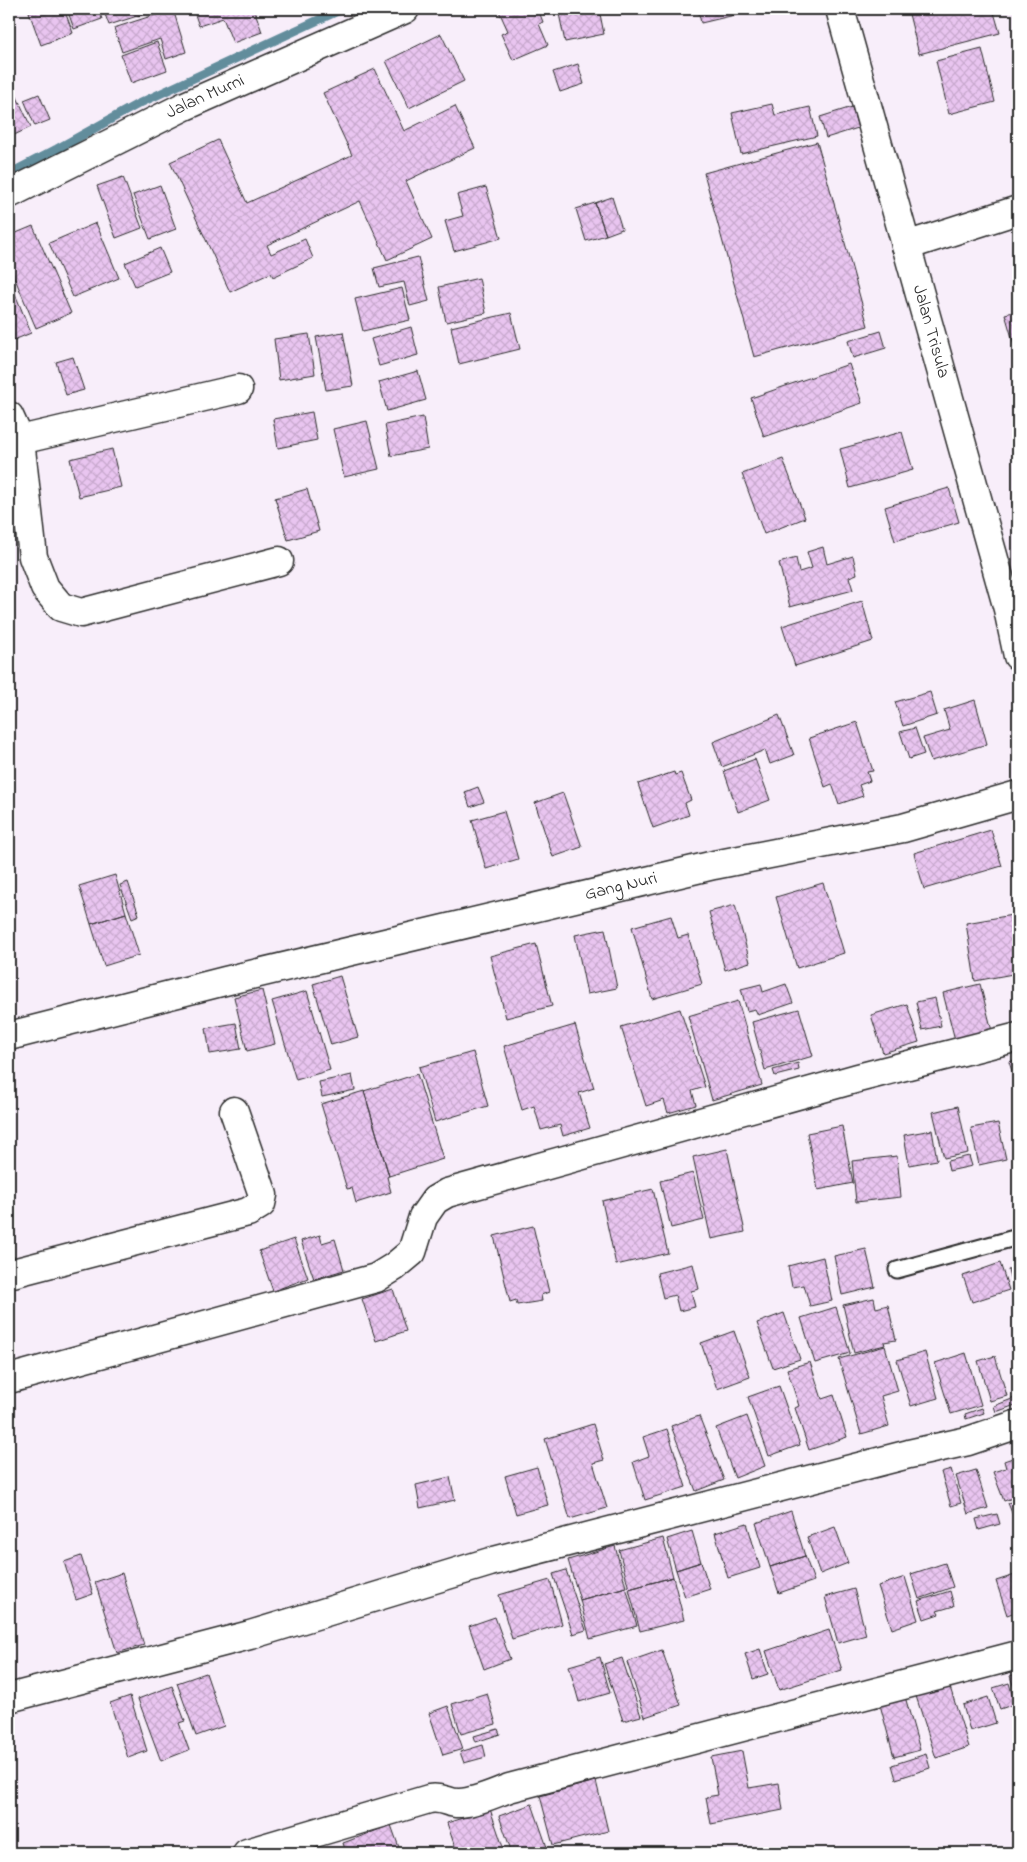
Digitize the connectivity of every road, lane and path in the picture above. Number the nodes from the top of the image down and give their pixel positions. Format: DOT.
graph roads {
  1 [pos="405,9"];
  2 [pos="840,9"];
  3 [pos="9,194"];
  4 [pos="1018,210"];
  5 [pos="906,246"];
  6 [pos="238,389"];
  7 [pos="9,416"];
  8 [pos="20,440"];
  9 [pos="279,561"];
  10 [pos="1018,656"];
  11 [pos="1018,795"];
  12 [pos="9,1036"];
  13 [pos="1018,1037"];
  14 [pos="234,1111"];
  15 [pos="1018,1237"];
  16 [pos="897,1270"];
  17 [pos="9,1274"];
  18 [pos="9,1379"];
  19 [pos="1018,1424"];
  20 [pos="1018,1655"];
  21 [pos="9,1698"];
  22 [pos="247,1853"];
  1 -- 3 [label="street, Jalan Murni"];
  2 -- 5 [label="street, Jalan Trisula"];
  4 -- 5 [label="street"];
  5 -- 10 [label="street, Jalan Trisula"];
  6 -- 8 [label="street"];
  7 -- 8 [label="street"];
  8 -- 9 [label="street"];
  11 -- 12 [label="street, Gang Nuri"];
  13 -- 18 [label="street"];
  14 -- 17 [label="street"];
  15 -- 16 [label="lane"];
  19 -- 21 [label="street"];
  20 -- 22 [label="street"];
}
